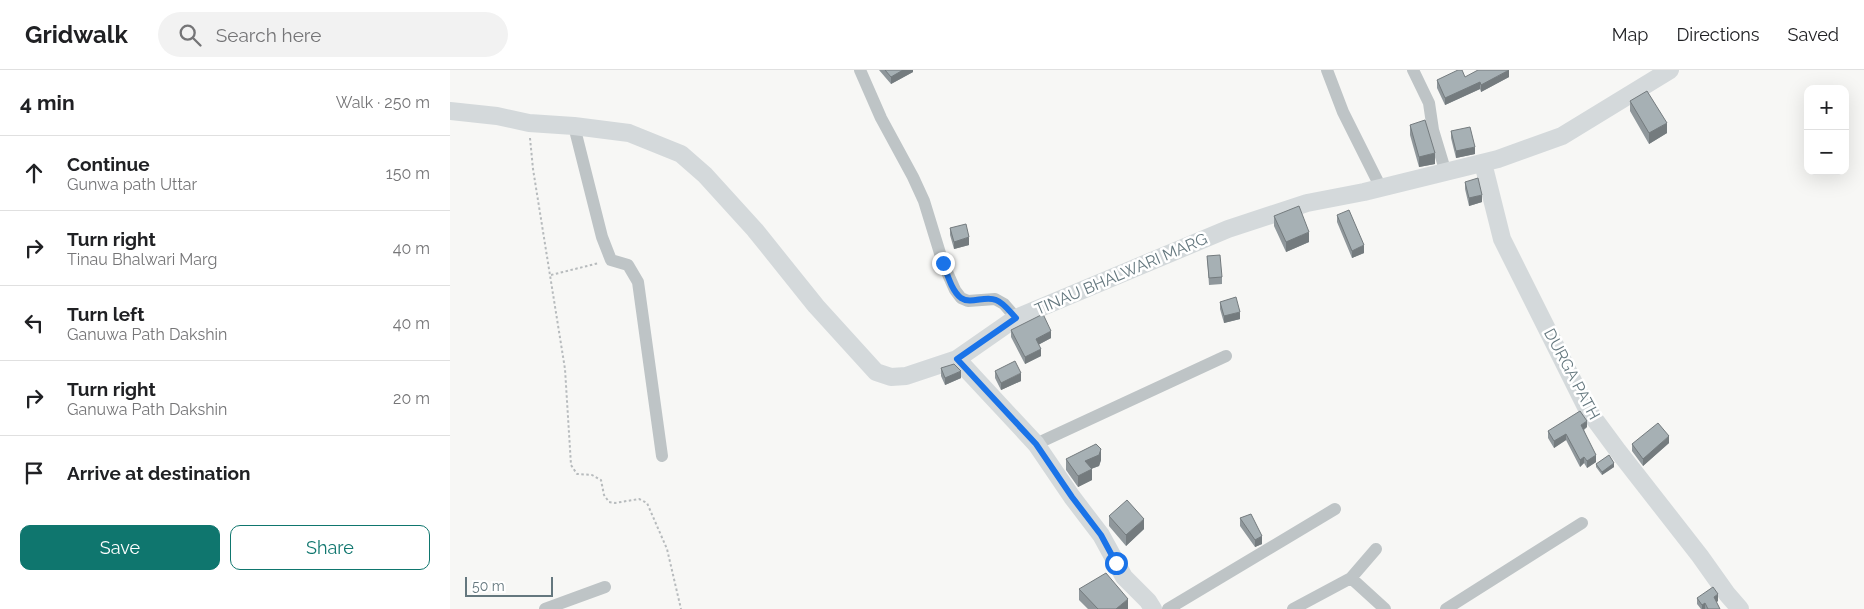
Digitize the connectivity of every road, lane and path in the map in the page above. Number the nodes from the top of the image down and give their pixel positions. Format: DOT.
graph roads {
  1 [pos="860,70"];
  2 [pos="1328,70"];
  3 [pos="1413,70"];
  4 [pos="1670,70"];
  5 [pos="1651,75"];
  6 [pos="450,111"];
  7 [pos="529,123"];
  8 [pos="574,126"];
  9 [pos="1483,163"];
  10 [pos="1446,173"];
  11 [pos="1381,188"];
  12 [pos="611,260"];
  13 [pos="551,275"];
  14 [pos="1016,318"];
  15 [pos="1226,356"];
  16 [pos="957,359"];
  17 [pos="1036,444"];
  18 [pos="662,456"];
  19 [pos="1336,509"];
  20 [pos="1582,523"];
  21 [pos="1376,549"];
  22 [pos="1350,578"];
  23 [pos="605,588"];
  24 [pos="545,609"];
  25 [pos="681,609"];
  26 [pos="1153,609"];
  27 [pos="1168,609"];
  28 [pos="1293,609"];
  29 [pos="1385,609"];
  30 [pos="1446,609"];
  31 [pos="1740,609"];
  1 -- 14 [label="street"];
  2 -- 11 [label="street"];
  3 -- 10 [label="street"];
  4 -- 5 [label="street, TINAU BHALWARI MARG"];
  5 -- 9 [label="street, TINAU BHALWARI MARG"];
  6 -- 7 [label="street, TINAU BHALWARI MARG"];
  7 -- 8 [label="street, TINAU BHALWARI MARG"];
  7 -- 13 [label="path"];
  8 -- 12 [label="street"];
  8 -- 16 [label="street, TINAU BHALWARI MARG"];
  9 -- 10 [label="street, TINAU BHALWARI MARG"];
  9 -- 31 [label="street, DURGA PATH"];
  10 -- 11 [label="street, TINAU BHALWARI MARG"];
  11 -- 14 [label="street, TINAU BHALWARI MARG"];
  12 -- 13 [label="path"];
  12 -- 18 [label="street"];
  13 -- 25 [label="path"];
  14 -- 16 [label="street, TINAU BHALWARI MARG"];
  15 -- 17 [label="street"];
  16 -- 17 [label="street"];
  17 -- 26 [label="street"];
  19 -- 27 [label="street"];
  20 -- 30 [label="street"];
  21 -- 22 [label="street"];
  22 -- 28 [label="street"];
  22 -- 29 [label="street"];
  23 -- 24 [label="street"];
}
